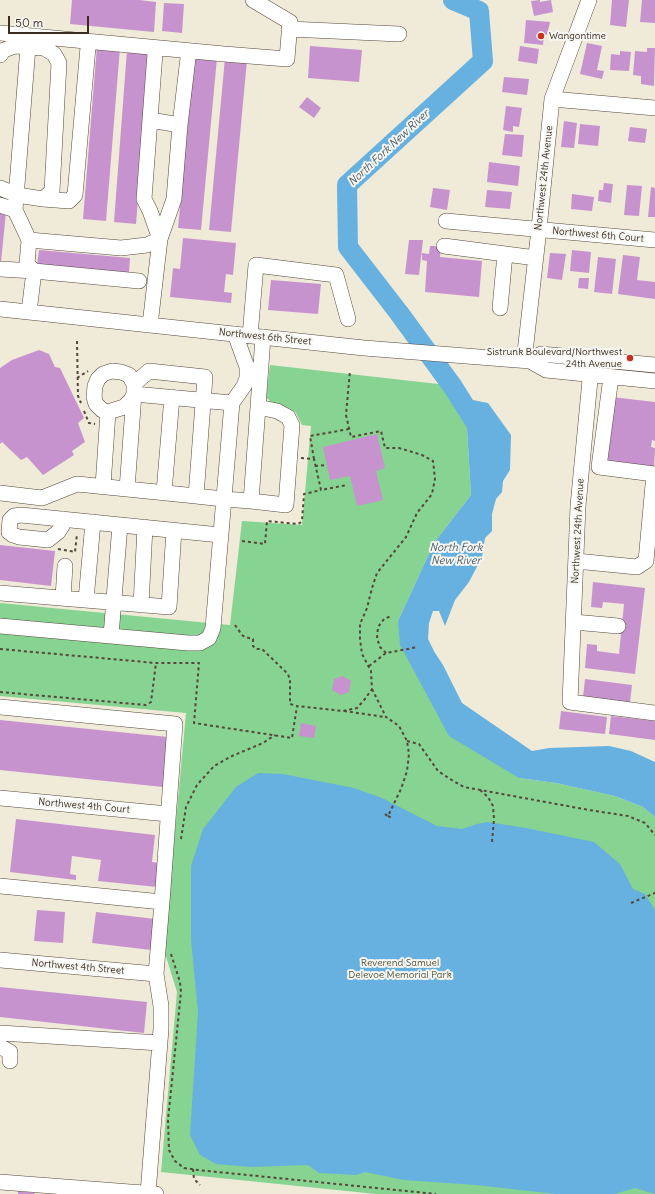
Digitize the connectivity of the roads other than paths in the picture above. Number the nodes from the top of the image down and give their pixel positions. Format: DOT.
graph roads {
  1 [pos="253,0"];
  2 [pos="589,0"];
  3 [pos="289,29"];
  4 [pos="0,33"];
  5 [pos="399,34"];
  6 [pos="28,47"];
  7 [pos="88,47"];
  8 [pos="155,53"];
  9 [pos="0,55"];
  10 [pos="188,58"];
  11 [pos="552,98"];
  12 [pos="655,108"];
  13 [pos="150,120"];
  14 [pos="180,125"];
  15 [pos="0,188"];
  16 [pos="43,199"];
  17 [pos="16,202"];
  18 [pos="0,205"];
  19 [pos="446,221"];
  20 [pos="539,229"];
  21 [pos="29,240"];
  22 [pos="160,240"];
  23 [pos="655,240"];
  24 [pos="444,246"];
  25 [pos="505,254"];
  26 [pos="536,258"];
  27 [pos="0,269"];
  28 [pos="34,271"];
  29 [pos="139,281"];
  30 [pos="500,308"];
  31 [pos="0,309"];
  32 [pos="29,312"];
  33 [pos="348,319"];
  34 [pos="150,325"];
  35 [pos="249,336"];
  36 [pos="592,359"];
  37 [pos="527,361"];
  38 [pos="655,365"];
  39 [pos="591,375"];
  40 [pos="611,377"];
  41 [pos="655,381"];
  42 [pos="134,389"];
  43 [pos="172,397"];
  44 [pos="203,400"];
  45 [pos="232,403"];
  46 [pos="258,407"];
  47 [pos="108,412"];
  48 [pos="103,486"];
  49 [pos="127,489"];
  50 [pos="164,492"];
  51 [pos="0,493"];
  52 [pos="196,496"];
  53 [pos="224,499"];
  54 [pos="251,502"];
  55 [pos="63,519"];
  56 [pos="93,522"];
  57 [pos="120,525"];
  58 [pos="145,527"];
  59 [pos="174,530"];
  60 [pos="220,535"];
  61 [pos="576,561"];
  62 [pos="65,566"];
  63 [pos="0,593"];
  64 [pos="63,598"];
  65 [pos="86,600"];
  66 [pos="115,603"];
  67 [pos="140,605"];
  68 [pos="574,622"];
  69 [pos="0,626"];
  70 [pos="618,626"];
  71 [pos="112,636"];
  72 [pos="0,706"];
  73 [pos="655,713"];
  74 [pos="0,798"];
  75 [pos="168,814"];
  76 [pos="0,886"];
  77 [pos="162,902"];
  78 [pos="0,960"];
  79 [pos="156,974"];
  80 [pos="0,1033"];
  81 [pos="160,1044"];
  82 [pos="0,1048"];
  83 [pos="10,1061"];
  84 [pos="0,1182"];
  85 [pos="92,1192"];
  86 [pos="152,1194"];
  1 -- 3 [label="street"];
  2 -- 11 [label="street, Northwest 24th Avenue"];
  3 -- 4 [label="street"];
  3 -- 5 [label="street"];
  6 -- 9 [label="street"];
  6 -- 16 [label="street"];
  6 -- 17 [label="street"];
  7 -- 16 [label="street"];
  8 -- 13 [label="street"];
  10 -- 14 [label="street"];
  11 -- 12 [label="street"];
  11 -- 20 [label="street, Northwest 24th Avenue"];
  13 -- 14 [label="street"];
  13 -- 22 [label="street"];
  14 -- 22 [label="street"];
  15 -- 17 [label="street"];
  16 -- 17 [label="street"];
  17 -- 18 [label="street"];
  17 -- 21 [label="street"];
  19 -- 20 [label="street, Northwest 6th Court"];
  20 -- 23 [label="street, Northwest 6th Court"];
  20 -- 26 [label="street, Northwest 24th Avenue"];
  21 -- 22 [label="street"];
  21 -- 28 [label="street"];
  22 -- 34 [label="street"];
  24 -- 25 [label="street"];
  25 -- 26 [label="street"];
  25 -- 30 [label="street"];
  26 -- 37 [label="street, Northwest 24th Avenue"];
  27 -- 28 [label="street"];
  28 -- 29 [label="street"];
  28 -- 32 [label="street"];
  31 -- 32 [label="street, Northwest 6th Street"];
  32 -- 34 [label="street, Northwest 6th Street"];
  33 -- 35 [label="street"];
  34 -- 35 [label="street, Northwest 6th Street"];
  35 -- 37 [label="street, Northwest 6th Street"];
  35 -- 45 [label="street"];
  35 -- 46 [label="street"];
  36 -- 37 [label="street, Northwest 6th Street"];
  36 -- 38 [label="street, Northwest 6th Street"];
  36 -- 39 [label="street, Northwest 24th Avenue"];
  37 -- 39 [label="street, Northwest 6th Street"];
  39 -- 40 [label="street, Northwest 6th Street"];
  39 -- 61 [label="street, Northwest 24th Avenue"];
  40 -- 41 [label="street, Northwest 6th Street"];
  40 -- 61 [label="street"];
  42 -- 43 [label="street"];
  42 -- 44 [label="street"];
  42 -- 47 [label="street"];
  42 -- 47 [label="street"];
  42 -- 49 [label="street"];
  43 -- 44 [label="street"];
  43 -- 50 [label="street"];
  44 -- 45 [label="street"];
  44 -- 52 [label="street"];
  45 -- 53 [label="street"];
  46 -- 54 [label="street"];
  46 -- 54 [label="street"];
  47 -- 48 [label="street"];
  48 -- 49 [label="street"];
  48 -- 51 [label="street"];
  49 -- 50 [label="street"];
  50 -- 52 [label="street"];
  52 -- 53 [label="street"];
  53 -- 54 [label="street"];
  53 -- 60 [label="street"];
  55 -- 56 [label="street"];
  56 -- 57 [label="street"];
  56 -- 65 [label="street"];
  57 -- 58 [label="street"];
  57 -- 66 [label="street"];
  58 -- 59 [label="street"];
  58 -- 67 [label="street"];
  59 -- 60 [label="street"];
  59 -- 67 [label="street"];
  60 -- 71 [label="street"];
  61 -- 68 [label="street, Northwest 24th Avenue"];
  62 -- 64 [label="street"];
  63 -- 64 [label="street"];
  64 -- 65 [label="street"];
  65 -- 66 [label="street"];
  66 -- 67 [label="street"];
  66 -- 71 [label="street"];
  68 -- 70 [label="street"];
  68 -- 73 [label="street, Northwest 24th Avenue"];
  69 -- 71 [label="street"];
  72 -- 75 [label="street"];
  74 -- 75 [label="street, Northwest 4th Court"];
  75 -- 77 [label="street"];
  76 -- 77 [label="street"];
  77 -- 79 [label="street"];
  78 -- 79 [label="street, Northwest 4th Street"];
  79 -- 81 [label="street"];
  80 -- 81 [label="street"];
  81 -- 86 [label="street"];
  82 -- 83 [label="street"];
  84 -- 85 [label="street"];
  85 -- 86 [label="street"];
}
